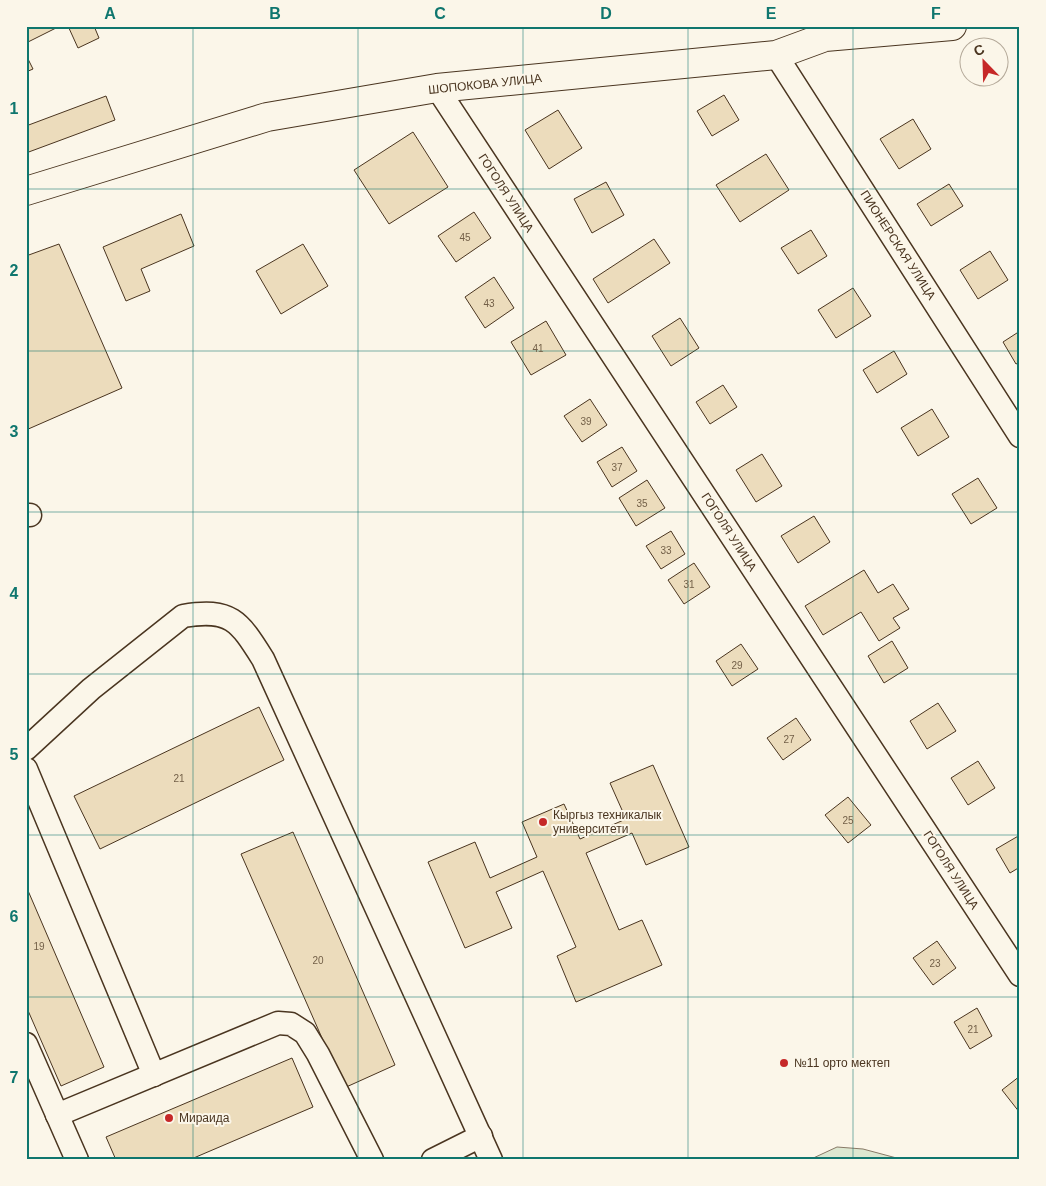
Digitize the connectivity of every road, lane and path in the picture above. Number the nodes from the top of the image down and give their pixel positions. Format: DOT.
graph roads {
  1 [pos="952,26"];
  2 [pos="823,32"];
  3 [pos="776,55"];
  4 [pos="437,88"];
  5 [pos="26,191"];
  6 [pos="1020,436"];
  7 [pos="26,749"];
  8 [pos="26,769"];
  9 [pos="1020,975"];
  10 [pos="26,1044"];
  11 [pos="154,1075"];
  12 [pos="56,1115"];
  13 [pos="480,1136"];
  14 [pos="77,1160"];
  15 [pos="372,1160"];
  16 [pos="433,1160"];
  17 [pos="491,1160"];
  1 -- 2 [label="street, ШОПОКОВА УЛИЦА"];
  2 -- 3 [label="street, ШОПОКОВА УЛИЦА"];
  3 -- 4 [label="street, ШОПОКОВА УЛИЦА"];
  3 -- 6 [label="street, ПИОНЕРСКАЯ УЛИЦА"];
  4 -- 5 [label="street, ШОПОКОВА УЛИЦА"];
  4 -- 9 [label="street, ГОГОЛЯ УЛИЦА"];
  7 -- 13 [label="street"];
  8 -- 11 [label="street"];
  10 -- 12 [label="street"];
  11 -- 12 [label="street"];
  11 -- 15 [label="street"];
  12 -- 14 [label="street"];
  13 -- 16 [label="street"];
  13 -- 17 [label="street"];
}
